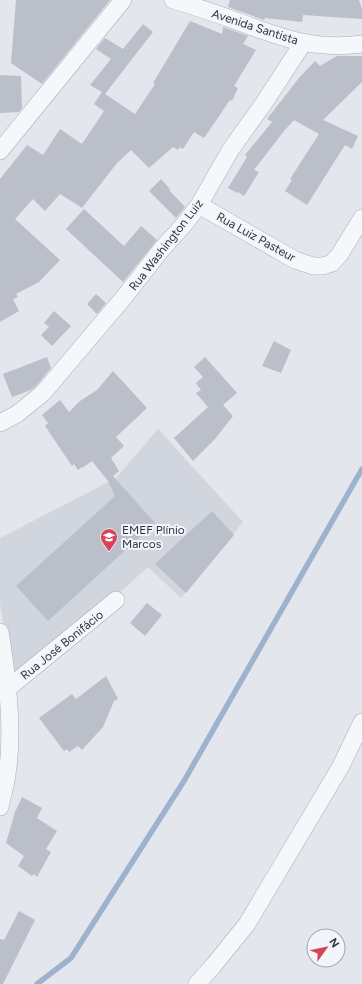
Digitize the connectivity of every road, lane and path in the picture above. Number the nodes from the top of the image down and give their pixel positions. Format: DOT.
graph roads {
  1 [pos="123,0"];
  2 [pos="173,0"];
  3 [pos="303,43"];
  4 [pos="362,44"];
  5 [pos="0,151"];
  6 [pos="199,205"];
  7 [pos="362,218"];
  8 [pos="0,423"];
  9 [pos="116,600"];
  10 [pos="0,632"];
  11 [pos="7,689"];
  12 [pos="362,722"];
  13 [pos="0,807"];
  14 [pos="197,984"];
  1 -- 5 [label="street"];
  2 -- 3 [label="street, Avenida Santista"];
  3 -- 4 [label="street, Avenida Santista"];
  3 -- 6 [label="street, Rua Washington Luiz"];
  6 -- 7 [label="street, Rua Luiz Pasteur"];
  6 -- 8 [label="street, Rua Washington Luiz"];
  9 -- 11 [label="street, Rua José Bonifácio"];
  10 -- 11 [label="street"];
  11 -- 13 [label="street"];
  12 -- 14 [label="street"];
}
